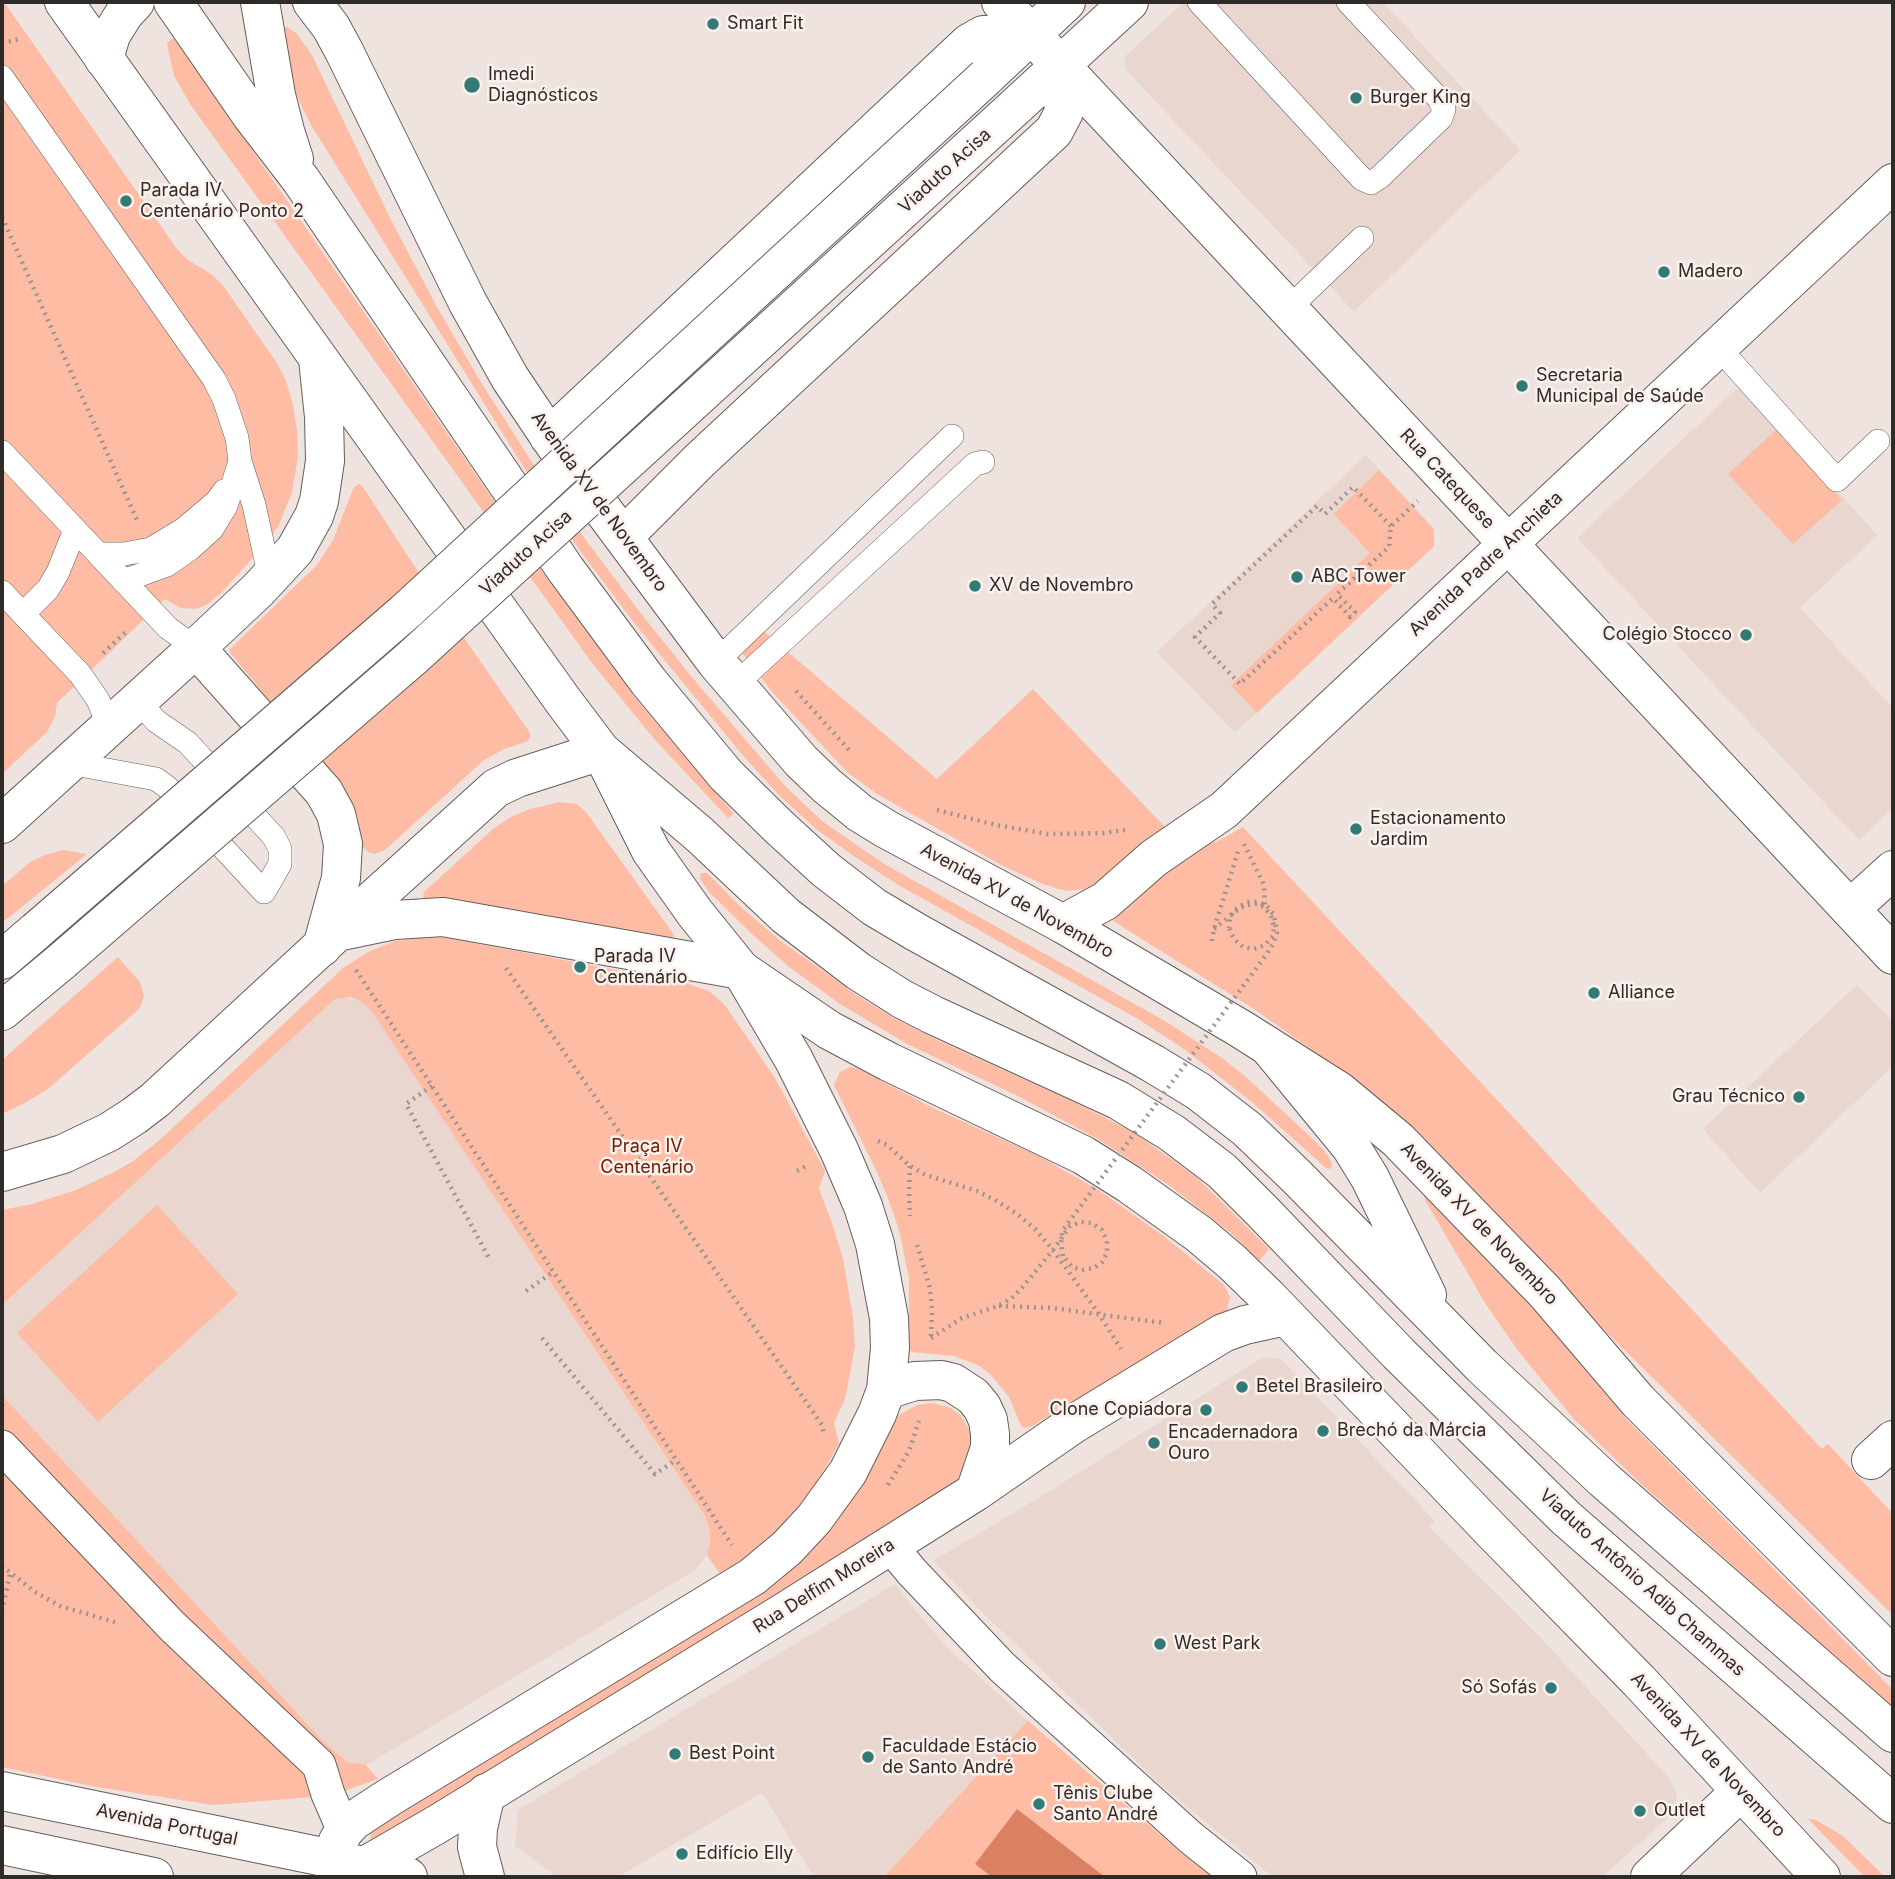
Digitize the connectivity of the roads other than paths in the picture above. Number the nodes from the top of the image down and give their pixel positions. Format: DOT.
graph roads {
  1 [pos="64,2"];
  2 [pos="135,2"];
  3 [pos="173,2"];
  4 [pos="260,2"];
  5 [pos="312,2"];
  6 [pos="1000,2"];
  7 [pos="1066,2"];
  8 [pos="1129,2"];
  9 [pos="1199,2"];
  10 [pos="1348,2"];
  11 [pos="1031,34"];
  12 [pos="104,59"];
  13 [pos="1060,66"];
  14 [pos="2,77"];
  15 [pos="301,180"];
  16 [pos="1893,183"];
  17 [pos="1362,238"];
  18 [pos="1288,309"];
  19 [pos="1718,347"];
  20 [pos="317,357"];
  21 [pos="617,374"];
  22 [pos="952,436"];
  23 [pos="549,437"];
  24 [pos="1878,441"];
  25 [pos="2,452"];
  26 [pos="699,460"];
  27 [pos="983,462"];
  28 [pos="236,471"];
  29 [pos="75,530"];
  30 [pos="623,537"];
  31 [pos="1508,544"];
  32 [pos="97,554"];
  33 [pos="270,578"];
  34 [pos="123,581"];
  35 [pos="2,592"];
  36 [pos="23,614"];
  37 [pos="196,648"];
  38 [pos="737,669"];
  39 [pos="138,701"];
  40 [pos="109,727"];
  41 [pos="601,751"];
  42 [pos="69,763"];
  43 [pos="2,824"];
  44 [pos="1893,870"];
  45 [pos="1850,909"];
  46 [pos="1063,924"];
  47 [pos="329,940"];
  48 [pos="1893,955"];
  49 [pos="2,960"];
  50 [pos="741,970"];
  51 [pos="2,1010"];
  52 [pos="1268,1046"];
  53 [pos="2,1172"];
  54 [pos="1286,1316"];
  55 [pos="1441,1325"];
  56 [pos="886,1390"];
  57 [pos="2,1447"];
  58 [pos="975,1492"];
  59 [pos="894,1542"];
  60 [pos="1893,1657"];
  61 [pos="1893,1733"];
  62 [pos="2,1791"];
  63 [pos="1741,1791"];
  64 [pos="486,1793"];
  65 [pos="1893,1804"];
  66 [pos="2,1845"];
  67 [pos="346,1862"];
  68 [pos="155,1877"];
  69 [pos="408,1877"];
  70 [pos="485,1877"];
  71 [pos="1240,1877"];
  72 [pos="1650,1877"];
  73 [pos="1821,1877"];
  1 -- 12 [label="main road"];
  2 -- 12 [label="main road"];
  3 -- 15 [label="main road"];
  4 -- 15 [label="main road"];
  5 -- 23 [label="main road, Avenida XV de Novembro"];
  6 -- 11 [label="main road, Rua Catequese"];
  7 -- 11 [label="main road"];
  8 -- 13 [label="main road, Viaduto Acisa"];
  9 -- 10 [label="lane"];
  11 -- 13 [label="main road, Rua Catequese"];
  11 -- 21 [label="main road"];
  11 -- 49 [label="main road, bridge"];
  12 -- 20 [label="main road"];
  13 -- 18 [label="main road, Rua Catequese"];
  13 -- 26 [label="main road"];
  13 -- 51 [label="main road, Viaduto Acisa, bridge"];
  14 -- 28 [label="lane"];
  15 -- 55 [label="main road"];
  16 -- 19 [label="main road, Avenida Padre Anchieta"];
  17 -- 18 [label="lane"];
  18 -- 31 [label="main road, Rua Catequese"];
  19 -- 24 [label="lane"];
  19 -- 31 [label="main road, Avenida Padre Anchieta"];
  20 -- 33 [label="main road"];
  20 -- 41 [label="main road"];
  21 -- 23 [label="main road"];
  21 -- 26 [label="main road"];
  22 -- 38 [label="lane"];
  23 -- 30 [label="main road, Avenida XV de Novembro"];
  25 -- 29 [label="lane"];
  26 -- 30 [label="main road"];
  27 -- 38 [label="lane"];
  28 -- 32 [label="lane"];
  28 -- 33 [label="lane"];
  28 -- 34 [label="lane"];
  29 -- 32 [label="lane"];
  29 -- 36 [label="lane"];
  30 -- 38 [label="main road, Avenida XV de Novembro"];
  31 -- 45 [label="main road, Rua Catequese"];
  31 -- 46 [label="main road, Avenida Padre Anchieta"];
  32 -- 34 [label="lane"];
  33 -- 37 [label="main road"];
  34 -- 37 [label="lane"];
  35 -- 36 [label="lane"];
  36 -- 40 [label="lane"];
  37 -- 39 [label="main road"];
  37 -- 47 [label="main road"];
  38 -- 46 [label="main road, Avenida XV de Novembro"];
  39 -- 40 [label="main road"];
  39 -- 42 [label="lane"];
  40 -- 42 [label="main road"];
  41 -- 47 [label="main road"];
  41 -- 50 [label="main road"];
  41 -- 65 [label="main road, Viaduto Antônio Adib Chammas"];
  42 -- 43 [label="main road"];
  44 -- 45 [label="main road"];
  45 -- 48 [label="main road, Rua Catequese"];
  46 -- 52 [label="main road, Avenida XV de Novembro"];
  47 -- 50 [label="main road"];
  47 -- 53 [label="main road"];
  50 -- 54 [label="main road, Avenida XV de Novembro"];
  50 -- 56 [label="main road"];
  52 -- 55 [label="main road"];
  52 -- 60 [label="main road, Avenida XV de Novembro"];
  54 -- 58 [label="main road, Rua Delfim Moreira"];
  54 -- 63 [label="main road, Avenida XV de Novembro"];
  55 -- 61 [label="main road"];
  56 -- 58 [label="main road"];
  56 -- 67 [label="main road"];
  57 -- 67 [label="street"];
  58 -- 59 [label="main road, Rua Delfim Moreira"];
  59 -- 64 [label="main road, Rua Delfim Moreira"];
  59 -- 71 [label="street"];
  62 -- 67 [label="main road, Avenida Portugal"];
  63 -- 72 [label="main road"];
  63 -- 73 [label="main road, Avenida XV de Novembro"];
  64 -- 67 [label="main road, Rua Delfim Moreira"];
  64 -- 70 [label="main road"];
  66 -- 68 [label="main road"];
  67 -- 69 [label="main road, Avenida Portugal"];
}
